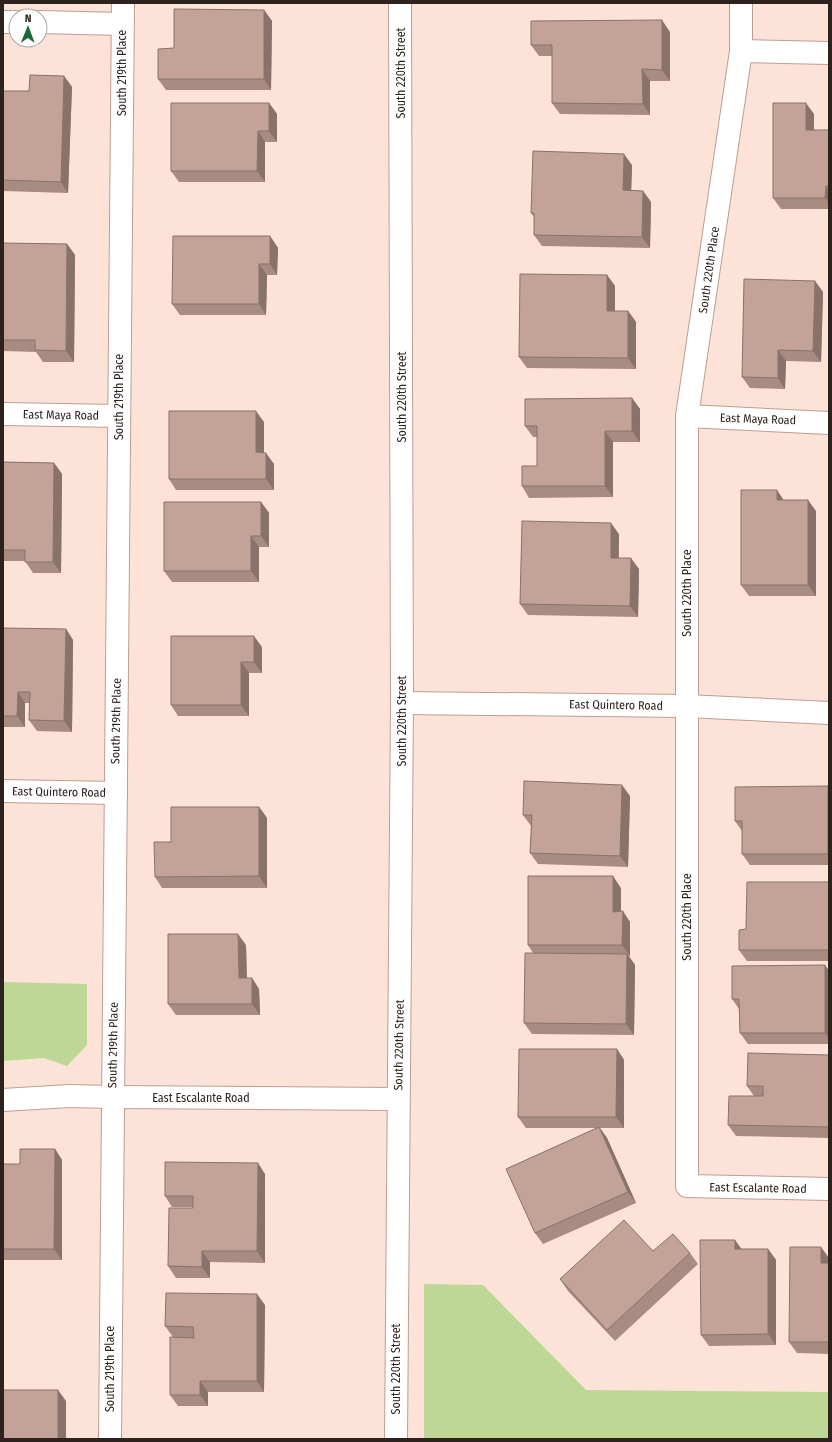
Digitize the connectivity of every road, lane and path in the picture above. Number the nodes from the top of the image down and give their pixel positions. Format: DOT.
graph roads {
  1 [pos="400,3"];
  2 [pos="741,3"];
  3 [pos="122,13"];
  4 [pos="48,21"];
  5 [pos="741,51"];
  6 [pos="829,53"];
  7 [pos="3,414"];
  8 [pos="119,416"];
  9 [pos="687,416"];
  10 [pos="829,422"];
  11 [pos="402,703"];
  12 [pos="687,706"];
  13 [pos="829,713"];
  14 [pos="3,791"];
  15 [pos="116,793"];
  16 [pos="112,1097"];
  17 [pos="398,1099"];
  18 [pos="3,1100"];
  19 [pos="687,1186"];
  20 [pos="829,1189"];
  21 [pos="110,1439"];
  22 [pos="396,1439"];
  1 -- 11 [label="street, South 220th Street"];
  2 -- 5 [label="street, South 220th Place"];
  3 -- 4 [label="street"];
  3 -- 8 [label="street, South 219th Place"];
  5 -- 6 [label="street"];
  5 -- 9 [label="street, South 220th Place"];
  7 -- 8 [label="street, East Maya Road"];
  8 -- 15 [label="street, South 219th Place"];
  9 -- 10 [label="street, East Maya Road"];
  9 -- 12 [label="street, South 220th Place"];
  11 -- 12 [label="street, East Quintero Road"];
  11 -- 17 [label="street, South 220th Street"];
  12 -- 13 [label="street, East Quintero Road"];
  12 -- 19 [label="street, South 220th Place"];
  14 -- 15 [label="street, East Quintero Road"];
  15 -- 16 [label="street, South 219th Place"];
  16 -- 17 [label="street, East Escalante Road"];
  16 -- 18 [label="street, East Escalante Road"];
  16 -- 21 [label="street, South 219th Place"];
  17 -- 22 [label="street, South 220th Street"];
  19 -- 20 [label="street, East Escalante Road"];
}
